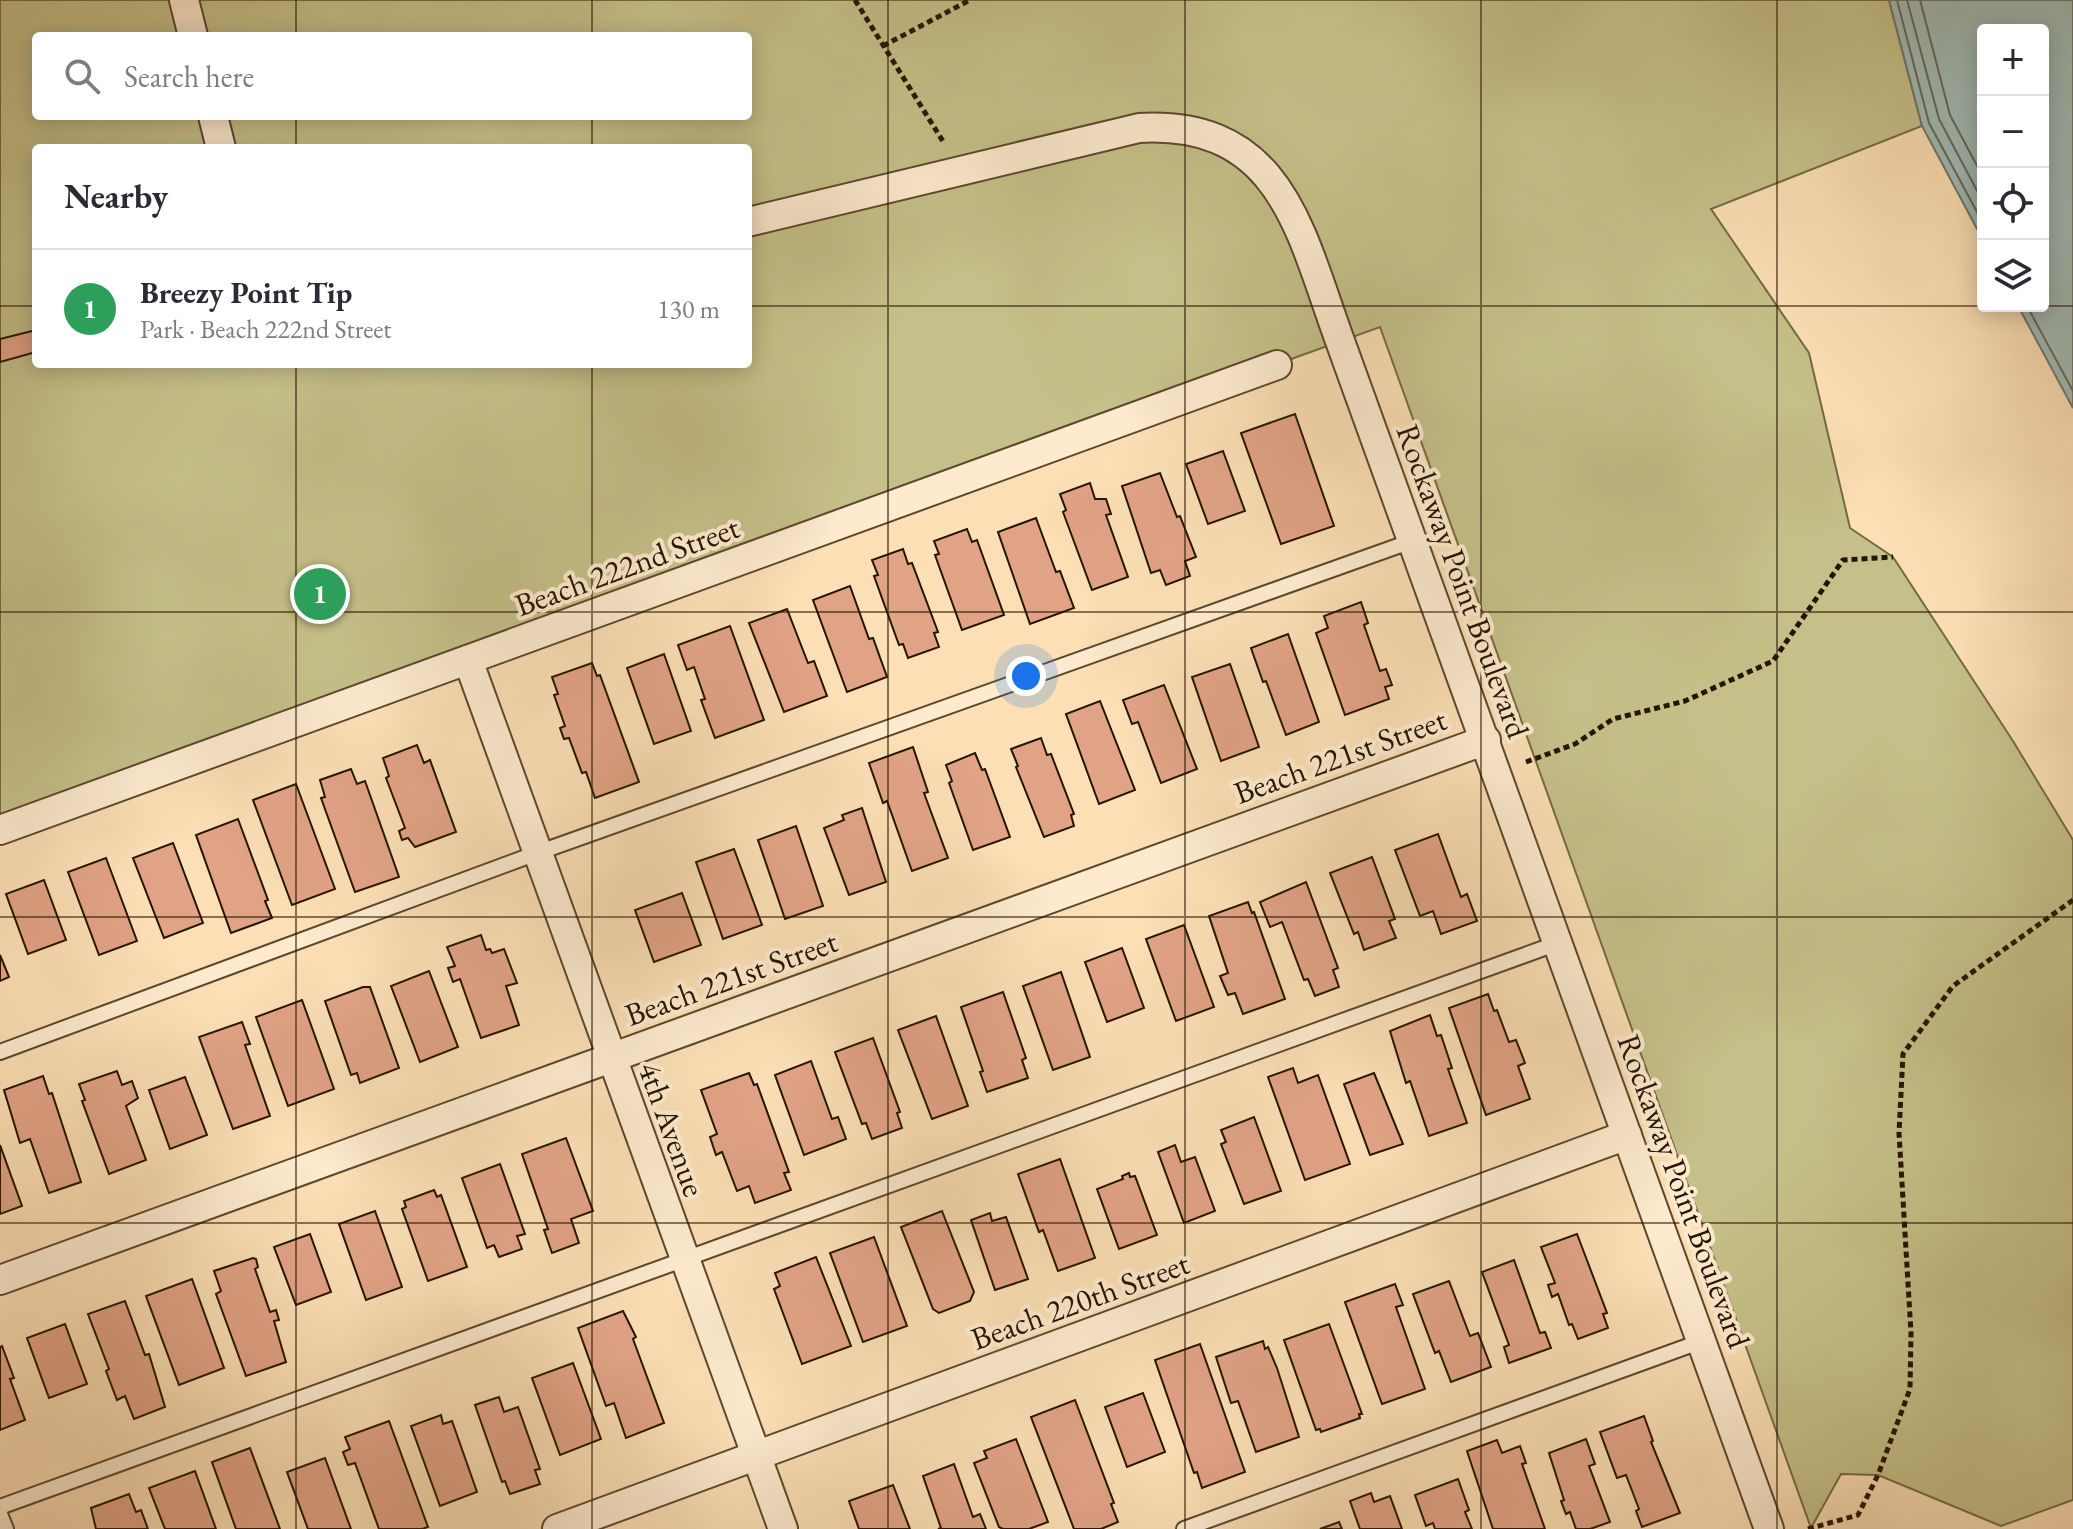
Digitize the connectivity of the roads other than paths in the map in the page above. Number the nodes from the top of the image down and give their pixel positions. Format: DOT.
graph roads {
  1 [pos="184,0"];
  2 [pos="192,32"];
  3 [pos="214,120"];
  4 [pos="220,144"];
  5 [pos="752,221"];
  6 [pos="1277,365"];
  7 [pos="1412,541"];
  8 [pos="468,660"];
  9 [pos="1486,740"];
  10 [pos="0,830"];
  11 [pos="537,853"];
  12 [pos="1558,943"];
  13 [pos="0,1052"];
  14 [pos="611,1058"];
  15 [pos="1627,1135"];
  16 [pos="684,1261"];
  17 [pos="0,1280"];
  18 [pos="1702,1341"];
  19 [pos="757,1456"];
  20 [pos="0,1507"];
  21 [pos="0,1514"];
  22 [pos="6,1529"];
  23 [pos="557,1529"];
  24 [pos="783,1529"];
  25 [pos="1184,1529"];
  26 [pos="1769,1529"];
  1 -- 2 [label="street"];
  3 -- 4 [label="street"];
  5 -- 7 [label="street, Rockaway Point Boulevard"];
  6 -- 8 [label="street, Beach 222nd Street"];
  7 -- 9 [label="street, Rockaway Point Boulevard"];
  7 -- 11 [label="lane"];
  8 -- 10 [label="street, Beach 222nd Street"];
  8 -- 11 [label="street, 4th Avenue"];
  9 -- 12 [label="street, Rockaway Point Boulevard"];
  9 -- 14 [label="street, Beach 221st Street"];
  11 -- 13 [label="lane"];
  11 -- 14 [label="street, 4th Avenue"];
  12 -- 15 [label="street, Rockaway Point Boulevard"];
  12 -- 16 [label="lane"];
  14 -- 16 [label="street, 4th Avenue"];
  14 -- 17 [label="street, Beach 221st Street"];
  15 -- 18 [label="street, Rockaway Point Boulevard"];
  15 -- 19 [label="street, Beach 220th Street"];
  16 -- 19 [label="street, 4th Avenue"];
  16 -- 20 [label="lane"];
  18 -- 25 [label="lane"];
  18 -- 26 [label="street, Rockaway Point Boulevard"];
  19 -- 23 [label="street, Beach 220th Street"];
  19 -- 24 [label="street, 4th Avenue"];
  21 -- 22 [label="lane"];
}
